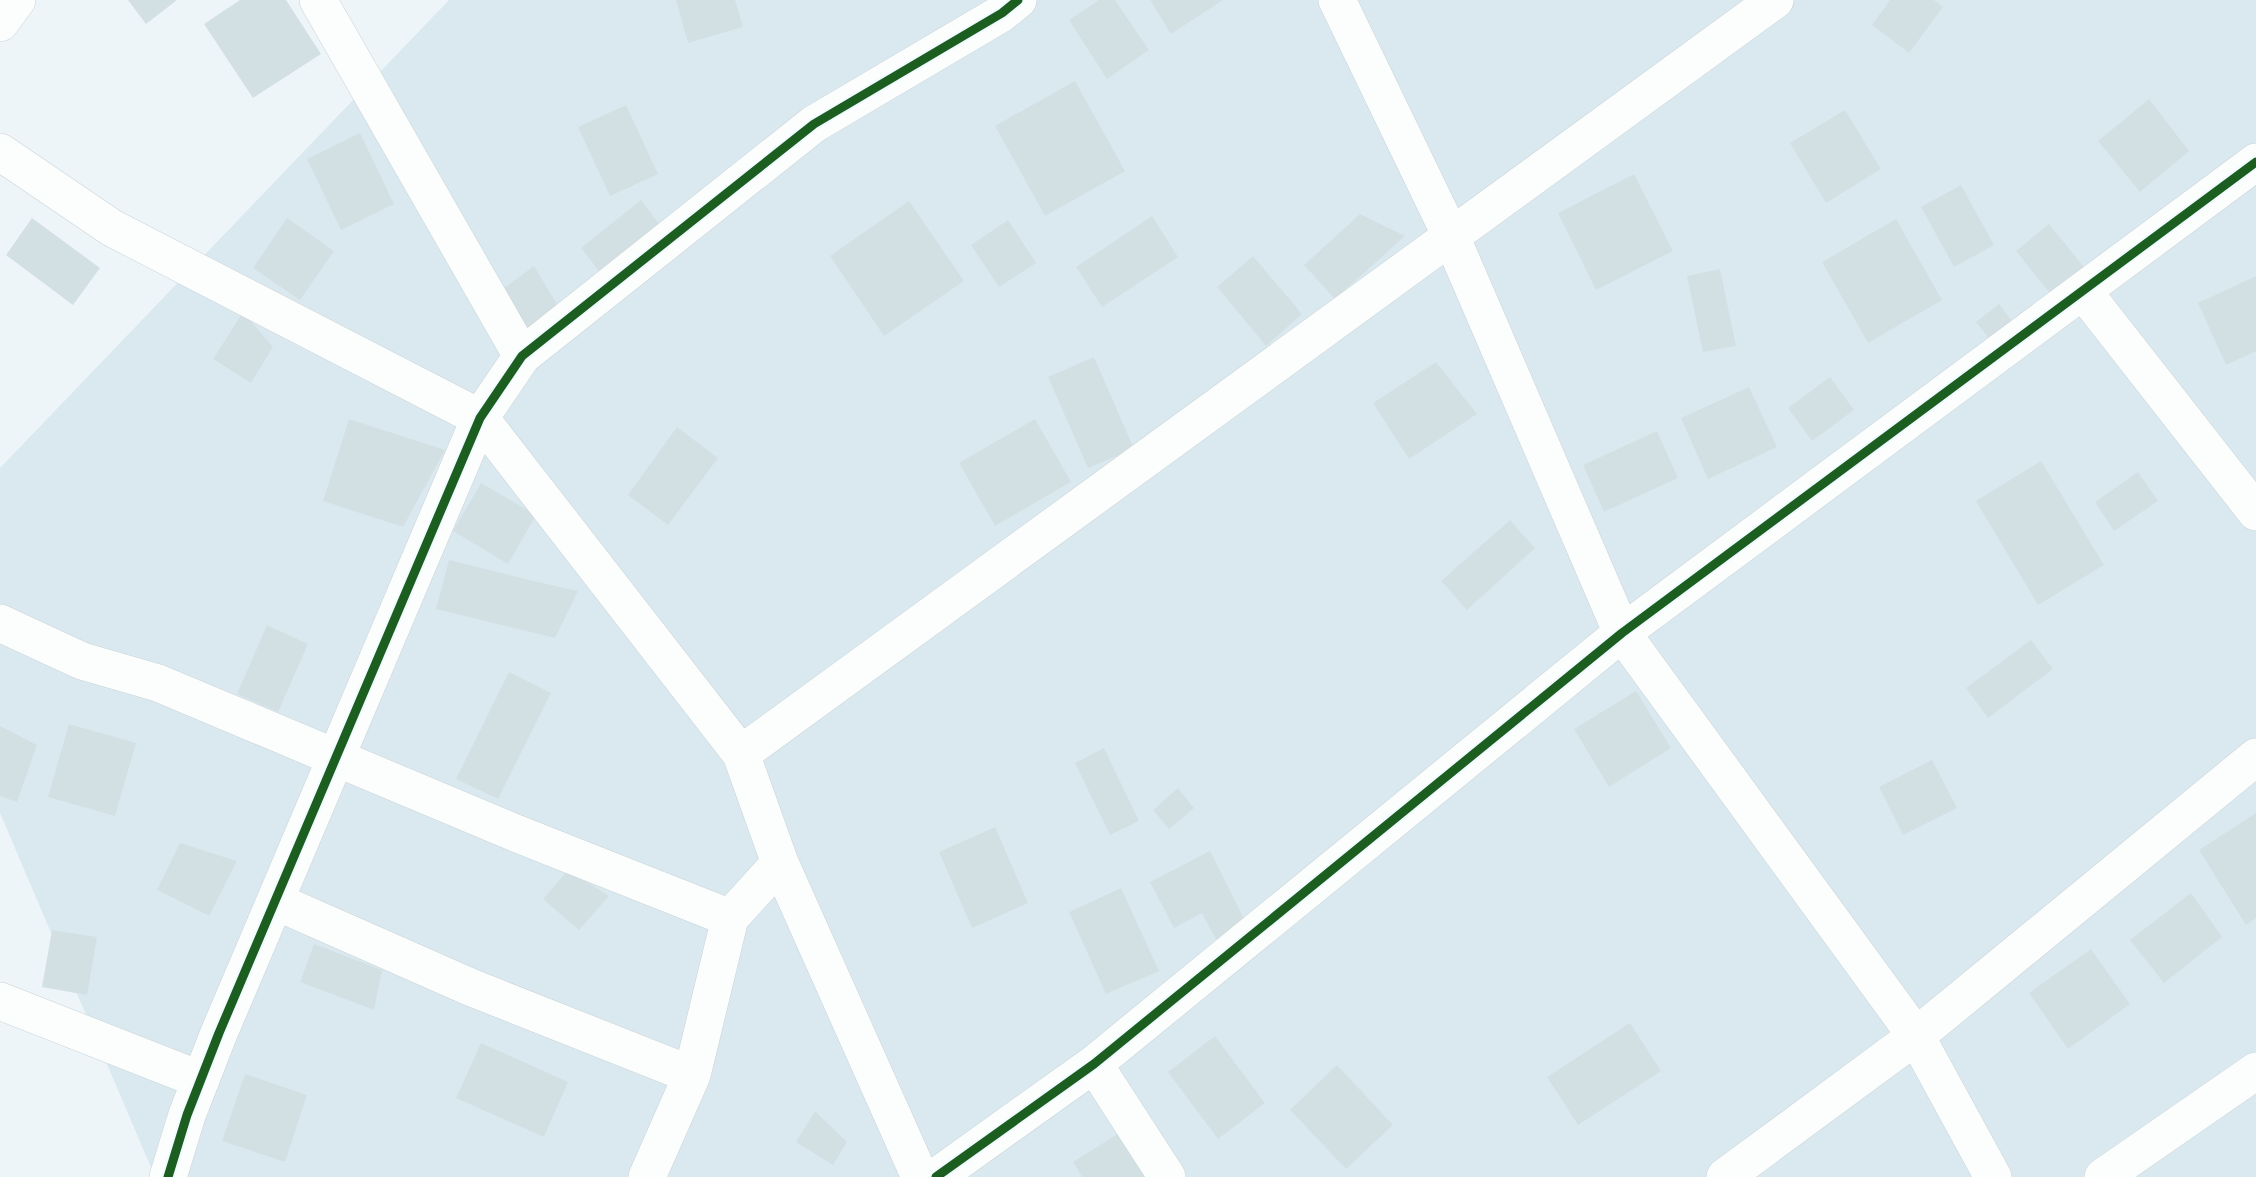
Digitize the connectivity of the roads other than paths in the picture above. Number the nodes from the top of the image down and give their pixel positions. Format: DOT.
graph roads {
  1 [pos="17,0"];
  2 [pos="318,0"];
  3 [pos="1018,0"];
  4 [pos="1337,0"];
  5 [pos="1775,0"];
  6 [pos="0,23"];
  7 [pos="0,152"];
  8 [pos="2256,162"];
  9 [pos="1450,234"];
  10 [pos="2082,291"];
  11 [pos="522,356"];
  12 [pos="480,418"];
  13 [pos="2256,512"];
  14 [pos="0,623"];
  15 [pos="1622,633"];
  16 [pos="741,754"];
  17 [pos="337,756"];
  18 [pos="2256,757"];
  19 [pos="780,863"];
  20 [pos="275,901"];
  21 [pos="730,918"];
  22 [pos="0,1001"];
  23 [pos="1916,1036"];
  24 [pos="1094,1064"];
  25 [pos="2256,1071"];
  26 [pos="691,1075"];
  27 [pos="201,1080"];
  28 [pos="168,1177"];
  29 [pos="647,1177"];
  30 [pos="920,1177"];
  31 [pos="936,1177"];
  32 [pos="1167,1177"];
  33 [pos="1726,1177"];
  34 [pos="1993,1177"];
  35 [pos="2103,1177"];
  1 -- 6 [label="street"];
  2 -- 11 [label="street"];
  3 -- 11 [label="street"];
  4 -- 9 [label="street"];
  5 -- 9 [label="street"];
  7 -- 12 [label="street"];
  8 -- 10 [label="street"];
  9 -- 15 [label="street"];
  9 -- 16 [label="street"];
  10 -- 13 [label="street"];
  10 -- 15 [label="street"];
  11 -- 12 [label="street"];
  12 -- 16 [label="street"];
  12 -- 17 [label="street"];
  14 -- 17 [label="street"];
  15 -- 23 [label="street"];
  15 -- 24 [label="street"];
  16 -- 19 [label="street"];
  17 -- 20 [label="street"];
  17 -- 21 [label="street"];
  18 -- 23 [label="street"];
  19 -- 21 [label="street"];
  19 -- 30 [label="street"];
  20 -- 26 [label="street"];
  20 -- 27 [label="street"];
  21 -- 26 [label="street"];
  22 -- 27 [label="street"];
  23 -- 33 [label="street"];
  23 -- 34 [label="street"];
  24 -- 31 [label="street"];
  24 -- 32 [label="street"];
  25 -- 35 [label="street"];
  26 -- 29 [label="street"];
  27 -- 28 [label="street"];
}
